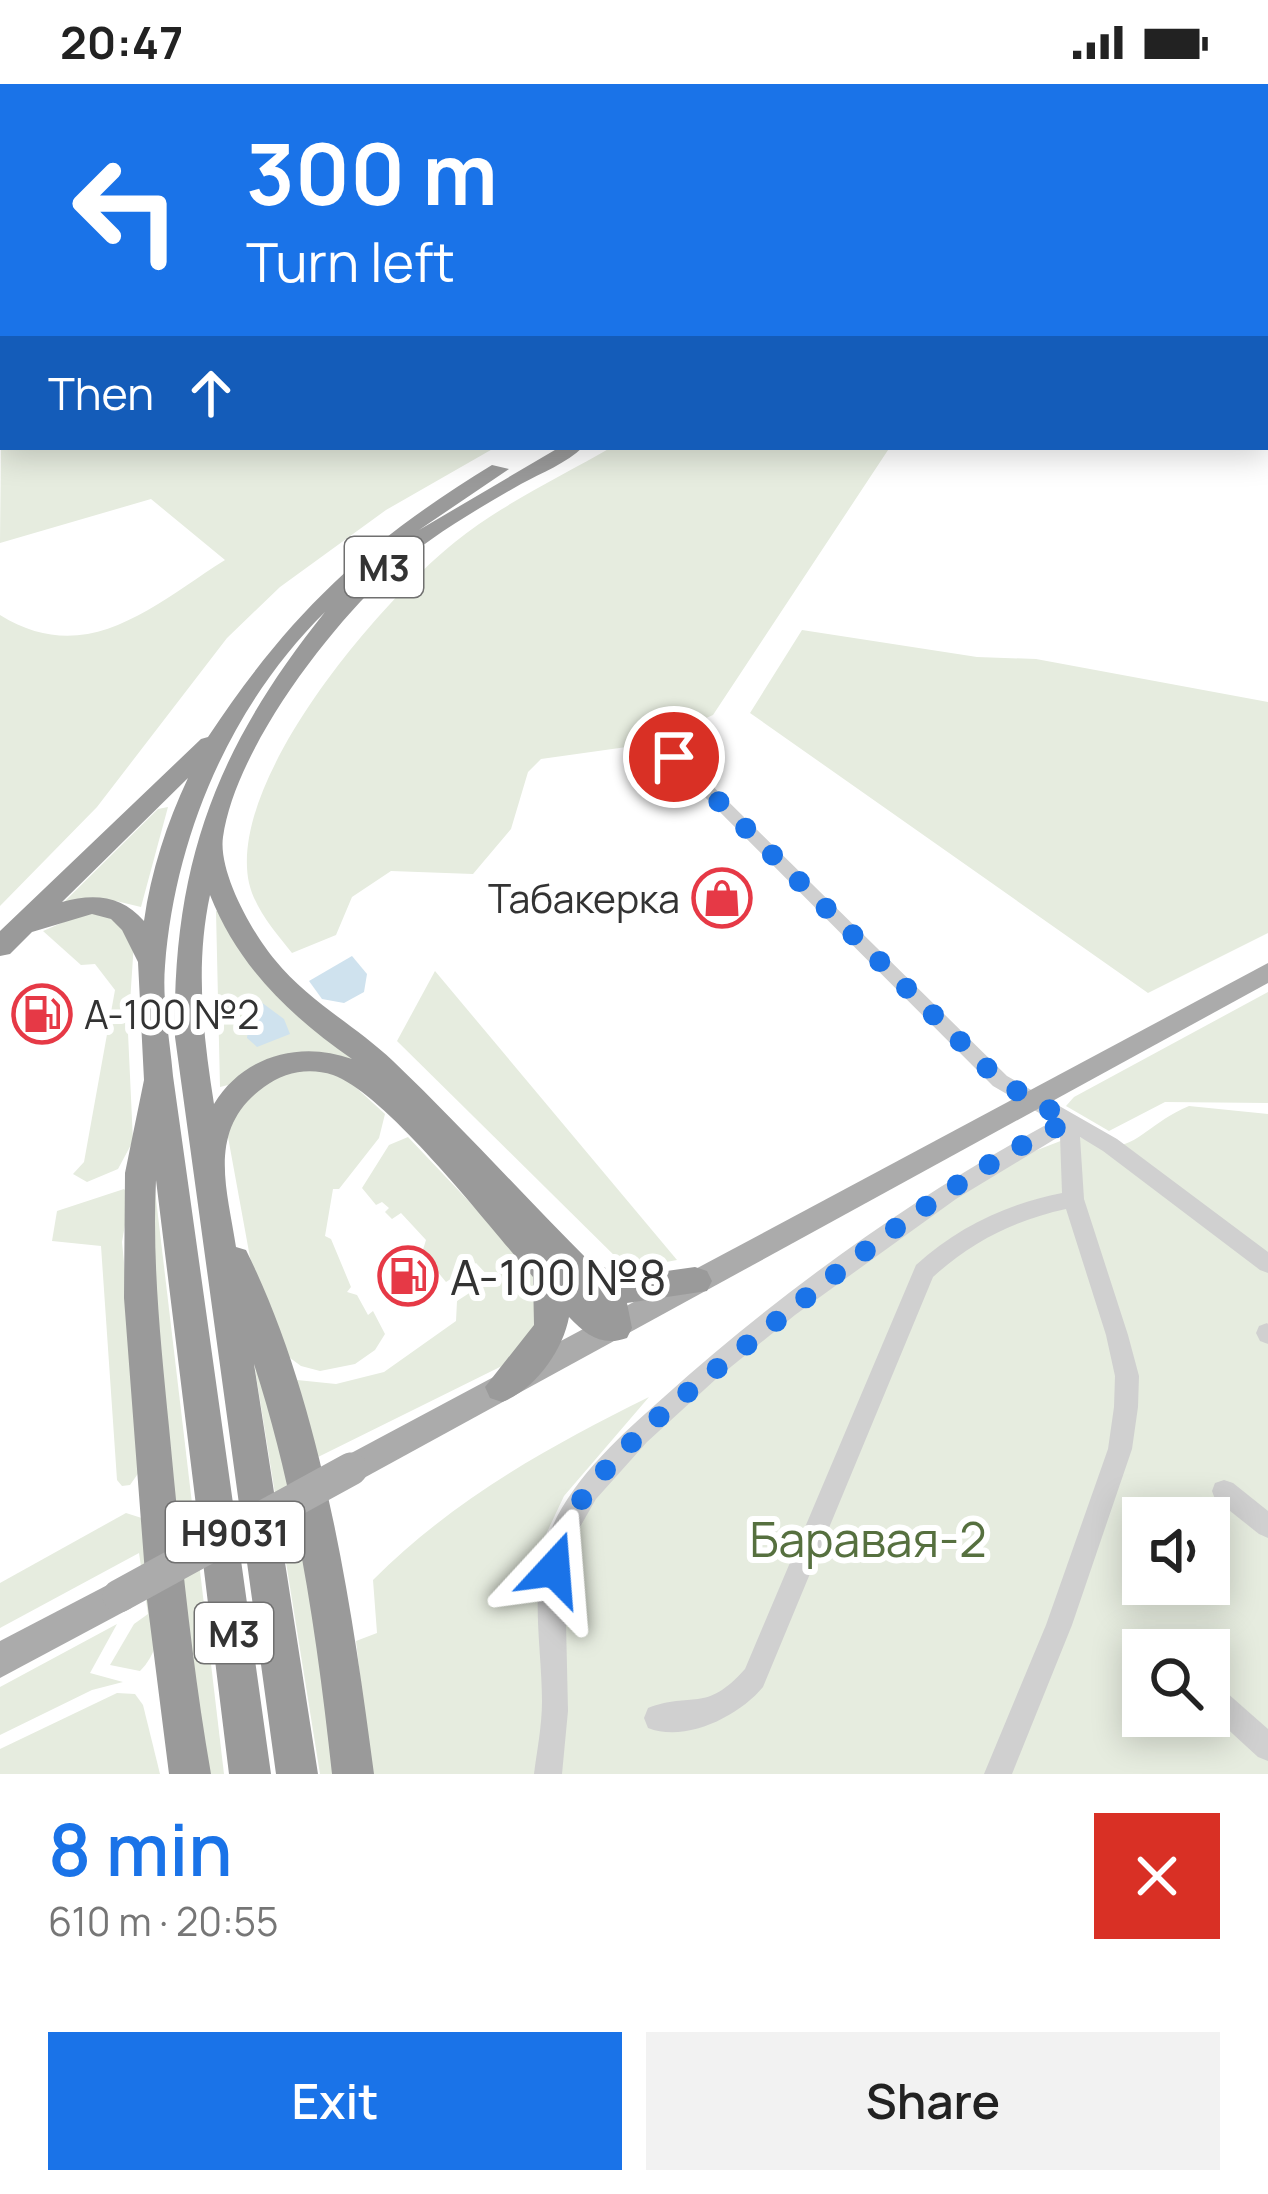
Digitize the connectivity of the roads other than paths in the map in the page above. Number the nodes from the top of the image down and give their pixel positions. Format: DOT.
graph roads {
  1 [pos="533,450"];
  2 [pos="569,450"];
  3 [pos="229,724"];
  4 [pos="674,757"];
  5 [pos="212,833"];
  6 [pos="0,947"];
  7 [pos="152,964"];
  8 [pos="1268,972"];
  9 [pos="158,1076"];
  10 [pos="1025,1100"];
  11 [pos="1069,1121"];
  12 [pos="208,1153"];
  13 [pos="1073,1199"];
  14 [pos="217,1219"];
  15 [pos="556,1264"];
  16 [pos="1268,1264"];
  17 [pos="694,1282"];
  18 [pos="616,1328"];
  19 [pos="502,1387"];
  20 [pos="1224,1491"];
  21 [pos="1268,1526"];
  22 [pos="0,1660"];
  23 [pos="1230,1713"];
  24 [pos="658,1718"];
  25 [pos="1268,1748"];
  26 [pos="190,1774"];
  27 [pos="250,1774"];
  28 [pos="297,1774"];
  29 [pos="353,1774"];
  30 [pos="548,1774"];
  31 [pos="998,1774"];
  1 -- 3 [label="highway, М3"];
  2 -- 5 [label="highway, М3"];
  3 -- 6 [label="highway"];
  3 -- 7 [label="highway, М3"];
  4 -- 10 [label="street"];
  5 -- 12 [label="highway, М3"];
  5 -- 15 [label="highway"];
  6 -- 7 [label="highway"];
  7 -- 9 [label="highway, М3"];
  8 -- 10 [label="main road, Н9031"];
  9 -- 26 [label="highway"];
  9 -- 27 [label="highway, М3"];
  10 -- 11 [label="street"];
  10 -- 17 [label="main road, Н9031"];
  11 -- 13 [label="street"];
  11 -- 16 [label="street"];
  11 -- 30 [label="street"];
  12 -- 14 [label="highway, М3"];
  12 -- 15 [label="highway"];
  13 -- 24 [label="street"];
  13 -- 31 [label="street"];
  14 -- 28 [label="highway, М3"];
  14 -- 29 [label="highway"];
  15 -- 17 [label="highway"];
  15 -- 18 [label="highway"];
  15 -- 19 [label="highway"];
  17 -- 18 [label="main road, Н9031"];
  18 -- 19 [label="main road, Н9031"];
  19 -- 22 [label="main road, Н9031, bridge"];
  20 -- 21 [label="street"];
  23 -- 25 [label="street"];
}
